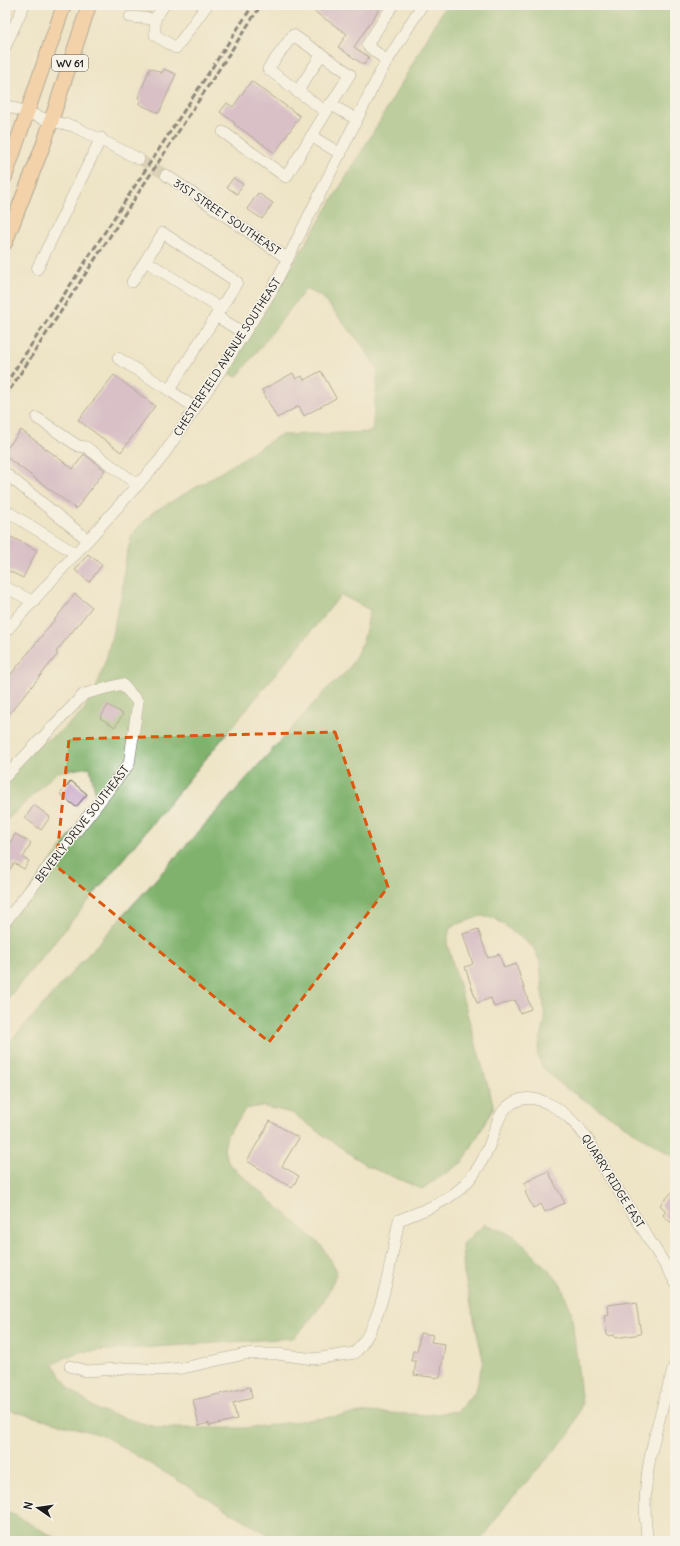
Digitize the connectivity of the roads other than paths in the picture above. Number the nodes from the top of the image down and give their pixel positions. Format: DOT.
graph roads {
  1 [pos="24,5"];
  2 [pos="64,5"];
  3 [pos="89,5"];
  4 [pos="164,5"];
  5 [pos="206,5"];
  6 [pos="393,5"];
  7 [pos="422,5"];
  8 [pos="130,17"];
  9 [pos="155,19"];
  10 [pos="5,47"];
  11 [pos="322,54"];
  12 [pos="387,61"];
  13 [pos="297,92"];
  14 [pos="5,105"];
  15 [pos="328,108"];
  16 [pos="28,114"];
  17 [pos="356,119"];
  18 [pos="51,121"];
  19 [pos="222,132"];
  20 [pos="311,136"];
  21 [pos="101,138"];
  22 [pos="341,154"];
  23 [pos="139,159"];
  24 [pos="166,175"];
  25 [pos="5,177"];
  26 [pos="5,243"];
  27 [pos="288,259"];
  28 [pos="146,260"];
  29 [pos="37,269"];
  30 [pos="132,282"];
  31 [pos="218,313"];
  32 [pos="244,333"];
  33 [pos="118,358"];
  34 [pos="169,390"];
  35 [pos="195,408"];
  36 [pos="37,418"];
  37 [pos="5,473"];
  38 [pos="138,485"];
  39 [pos="5,510"];
  40 [pos="88,540"];
  41 [pos="76,554"];
  42 [pos="6,584"];
  43 [pos="34,602"];
  44 [pos="7,627"];
  45 [pos="5,777"];
  46 [pos="5,922"];
  47 [pos="675,1282"];
  48 [pos="675,1362"];
  49 [pos="70,1366"];
  50 [pos="648,1541"];
  1 -- 10 [label="street"];
  2 -- 16 [label="main road, WV 61"];
  3 -- 18 [label="main road, WV 61"];
  4 -- 9 [label="street"];
  5 -- 9 [label="street"];
  6 -- 12 [label="street"];
  7 -- 12 [label="street, CHESTERFIELD AVENUE SOUTHEAST"];
  8 -- 9 [label="street"];
  11 -- 13 [label="street"];
  11 -- 13 [label="street"];
  11 -- 15 [label="street"];
  12 -- 17 [label="street, CHESTERFIELD AVENUE SOUTHEAST"];
  13 -- 15 [label="street"];
  14 -- 16 [label="street"];
  15 -- 17 [label="street"];
  15 -- 20 [label="street"];
  16 -- 18 [label="street"];
  16 -- 25 [label="main road, WV 61"];
  17 -- 22 [label="street, CHESTERFIELD AVENUE SOUTHEAST"];
  18 -- 21 [label="street"];
  18 -- 26 [label="main road, WV 61"];
  19 -- 20 [label="street"];
  20 -- 22 [label="street"];
  21 -- 23 [label="street"];
  21 -- 29 [label="street"];
  22 -- 27 [label="street, CHESTERFIELD AVENUE SOUTHEAST"];
  24 -- 27 [label="street, 31ST STREET SOUTHEAST"];
  27 -- 32 [label="street, CHESTERFIELD AVENUE SOUTHEAST"];
  28 -- 30 [label="street"];
  28 -- 31 [label="street"];
  28 -- 31 [label="street"];
  31 -- 32 [label="street"];
  31 -- 34 [label="street"];
  32 -- 35 [label="street, CHESTERFIELD AVENUE SOUTHEAST"];
  33 -- 34 [label="street"];
  34 -- 35 [label="street"];
  35 -- 38 [label="street, CHESTERFIELD AVENUE SOUTHEAST"];
  36 -- 38 [label="street"];
  37 -- 40 [label="street"];
  38 -- 40 [label="street, CHESTERFIELD AVENUE SOUTHEAST"];
  39 -- 41 [label="street"];
  40 -- 41 [label="street, CHESTERFIELD AVENUE SOUTHEAST"];
  41 -- 43 [label="street, CHESTERFIELD AVENUE SOUTHEAST"];
  42 -- 43 [label="street"];
  43 -- 44 [label="street, CHESTERFIELD AVENUE SOUTHEAST"];
  45 -- 46 [label="street, BEVERLY DRIVE SOUTHEAST"];
  47 -- 49 [label="street, QUARRY RIDGE EAST"];
  48 -- 50 [label="street"];
}
